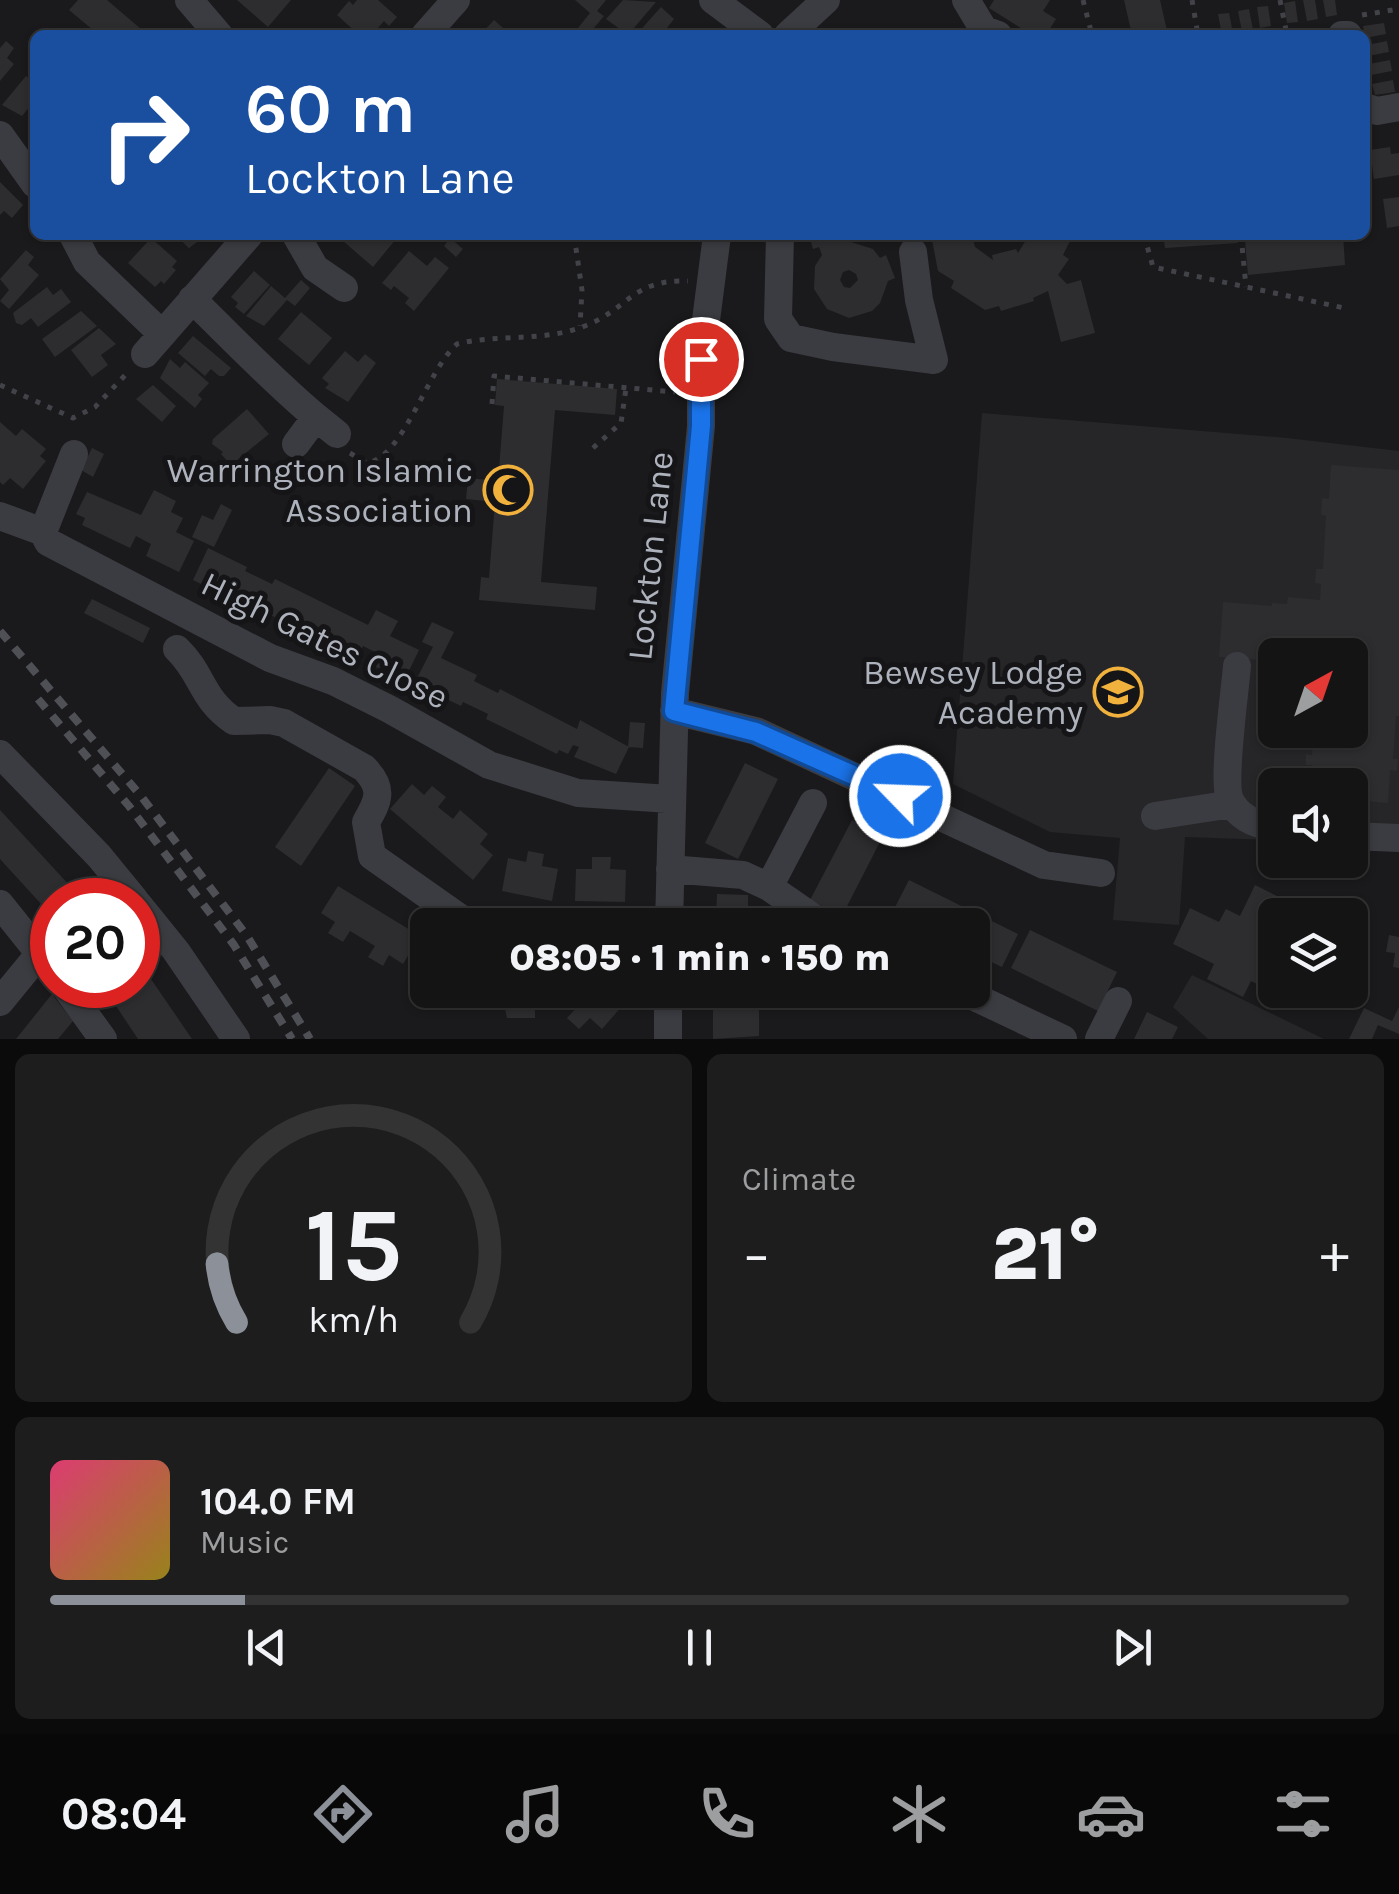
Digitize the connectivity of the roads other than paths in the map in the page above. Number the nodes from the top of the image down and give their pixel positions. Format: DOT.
graph roads {
  1 [pos="189,0"];
  2 [pos="456,0"];
  3 [pos="713,0"];
  4 [pos="826,0"];
  5 [pos="966,0"];
  6 [pos="214,30"];
  7 [pos="429,30"];
  8 [pos="753,30"];
  9 [pos="793,30"];
  10 [pos="984,30"];
  11 [pos="1399,107"];
  12 [pos="1370,109"];
  13 [pos="0,134"];
  14 [pos="30,177"];
  15 [pos="76,240"];
  16 [pos="245,240"];
  17 [pos="299,240"];
  18 [pos="780,240"];
  19 [pos="716,243"];
  20 [pos="913,252"];
  21 [pos="344,288"];
  22 [pos="192,299"];
  23 [pos="296,444"];
  24 [pos="74,454"];
  25 [pos="0,516"];
  26 [pos="43,532"];
  27 [pos="177,649"];
  28 [pos="1237,666"];
  29 [pos="674,711"];
  30 [pos="0,754"];
  31 [pos="670,799"];
  32 [pos="812,804"];
  33 [pos="1232,804"];
  34 [pos="1156,816"];
  35 [pos="1258,824"];
  36 [pos="1368,837"];
  37 [pos="1399,838"];
  38 [pos="670,868"];
  39 [pos="1101,873"];
  40 [pos="117,878"];
  41 [pos="769,887"];
  42 [pos="0,904"];
  43 [pos="446,908"];
  44 [pos="669,908"];
  45 [pos="799,908"];
  46 [pos="160,931"];
  47 [pos="30,941"];
  48 [pos="30,975"];
  49 [pos="1118,1001"];
  50 [pos="0,1002"];
  51 [pos="990,1004"];
  52 [pos="78,1008"];
  53 [pos="668,1008"];
  54 [pos="96,1036"];
  55 [pos="236,1039"];
  56 [pos="668,1039"];
  57 [pos="1063,1039"];
  58 [pos="1099,1039"];
  1 -- 6 [label="street"];
  2 -- 7 [label="street"];
  3 -- 8 [label="street"];
  4 -- 9 [label="street"];
  5 -- 10 [label="street"];
  11 -- 12 [label="street"];
  13 -- 14 [label="street"];
  15 -- 22 [label="street"];
  16 -- 22 [label="street"];
  17 -- 21 [label="street"];
  18 -- 20 [label="street"];
  19 -- 29 [label="street, Lockton Lane"];
  22 -- 23 [label="street"];
  24 -- 26 [label="street"];
  25 -- 26 [label="street, High Gates Close"];
  26 -- 31 [label="street, High Gates Close"];
  27 -- 43 [label="street"];
  28 -- 33 [label="street"];
  29 -- 31 [label="street, Lockton Lane"];
  29 -- 39 [label="street"];
  30 -- 40 [label="street"];
  31 -- 38 [label="street, Lockton Lane"];
  32 -- 41 [label="street"];
  33 -- 34 [label="street"];
  33 -- 35 [label="street"];
  36 -- 37 [label="street"];
  38 -- 41 [label="street"];
  38 -- 44 [label="street, Lockton Lane"];
  41 -- 45 [label="street"];
  42 -- 47 [label="street"];
  46 -- 55 [label="street"];
  48 -- 50 [label="street"];
  49 -- 58 [label="street"];
  51 -- 57 [label="street"];
  52 -- 54 [label="street"];
  53 -- 56 [label="street"];
}
